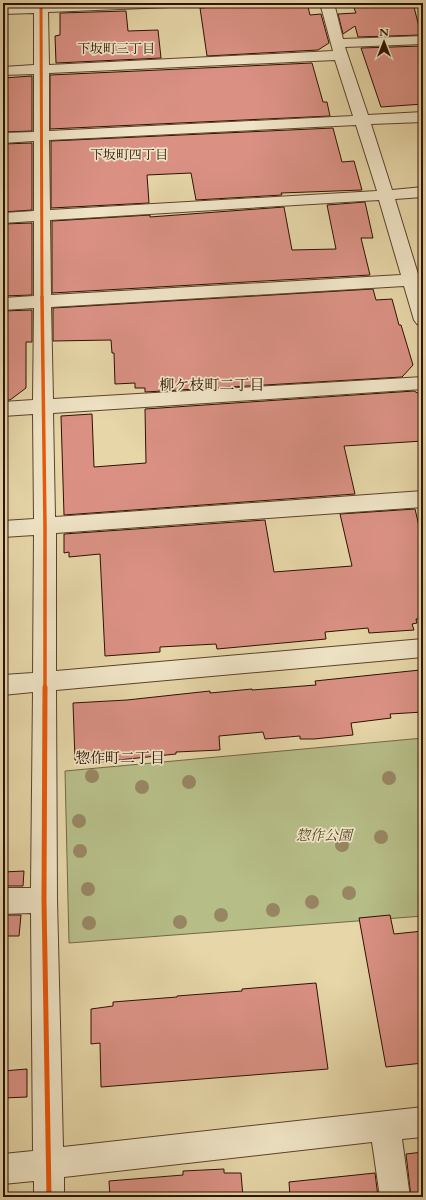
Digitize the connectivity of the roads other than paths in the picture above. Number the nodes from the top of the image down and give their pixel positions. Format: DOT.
graph roads {
  1 [pos="169,3"];
  2 [pos="327,3"];
  3 [pos="41,6"];
  4 [pos="3,10"];
  5 [pos="423,40"];
  6 [pos="339,49"];
  7 [pos="42,69"];
  8 [pos="3,71"];
  9 [pos="423,117"];
  10 [pos="362,120"];
  11 [pos="41,136"];
  12 [pos="3,138"];
  13 [pos="423,192"];
  14 [pos="386,195"];
  15 [pos="41,216"];
  16 [pos="3,218"];
  17 [pos="417,279"];
  18 [pos="42,301"];
  19 [pos="3,304"];
  20 [pos="423,320"];
  21 [pos="423,383"];
  22 [pos="43,407"];
  23 [pos="3,409"];
  24 [pos="423,499"];
  25 [pos="45,526"];
  26 [pos="3,529"];
  27 [pos="423,648"];
  28 [pos="45,682"];
  29 [pos="3,685"];
  30 [pos="44,900"];
  31 [pos="3,901"];
  32 [pos="423,1122"];
  33 [pos="386,1126"];
  34 [pos="49,1165"];
  35 [pos="3,1169"];
  36 [pos="49,1197"];
  37 [pos="395,1197"];
  1 -- 3 [label="street"];
  2 -- 6 [label="street"];
  3 -- 4 [label="street"];
  3 -- 7 [label="street"];
  5 -- 6 [label="street"];
  6 -- 7 [label="street"];
  6 -- 10 [label="street"];
  7 -- 8 [label="street"];
  7 -- 11 [label="street"];
  9 -- 10 [label="street"];
  10 -- 11 [label="street"];
  10 -- 14 [label="street"];
  11 -- 12 [label="street"];
  11 -- 15 [label="street"];
  13 -- 14 [label="street"];
  14 -- 15 [label="street"];
  14 -- 17 [label="street"];
  15 -- 16 [label="street"];
  15 -- 18 [label="street"];
  17 -- 18 [label="street"];
  17 -- 20 [label="street"];
  18 -- 19 [label="street"];
  18 -- 22 [label="street"];
  21 -- 22 [label="street"];
  22 -- 23 [label="street"];
  22 -- 25 [label="street"];
  24 -- 25 [label="street"];
  25 -- 26 [label="street"];
  25 -- 28 [label="street"];
  27 -- 28 [label="street"];
  28 -- 29 [label="street"];
  28 -- 30 [label="street"];
  30 -- 31 [label="street"];
  30 -- 34 [label="street"];
  32 -- 33 [label="street"];
  33 -- 34 [label="street"];
  33 -- 37 [label="street"];
  34 -- 35 [label="street"];
  34 -- 36 [label="street"];
}
